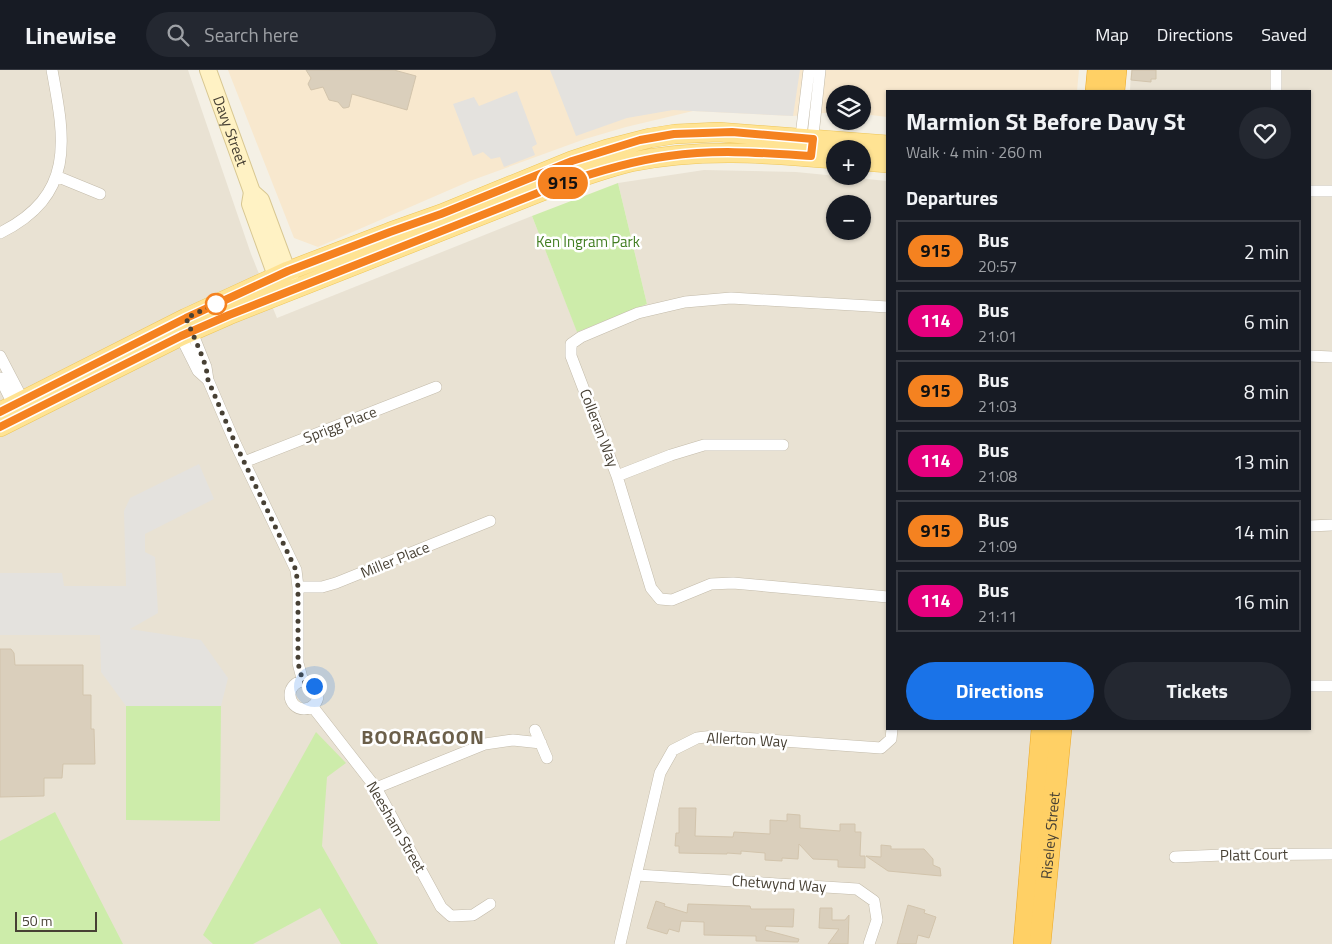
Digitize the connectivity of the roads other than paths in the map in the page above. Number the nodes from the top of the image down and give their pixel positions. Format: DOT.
graph roads {
  1 [pos="52,70"];
  2 [pos="208,70"];
  3 [pos="809,70"];
  4 [pos="820,70"];
  5 [pos="1098,70"];
  6 [pos="1116,70"];
  7 [pos="1276,70"];
  8 [pos="1096,90"];
  9 [pos="1114,90"];
  10 [pos="1276,90"];
  11 [pos="886,145"];
  12 [pos="806,147"];
  13 [pos="826,155"];
  14 [pos="871,162"];
  15 [pos="886,163"];
  16 [pos="56,176"];
  17 [pos="1311,191"];
  18 [pos="1332,191"];
  19 [pos="100,194"];
  20 [pos="0,233"];
  21 [pos="285,282"];
  22 [pos="886,307"];
  23 [pos="183,327"];
  24 [pos="0,356"];
  25 [pos="1311,356"];
  26 [pos="1332,356"];
  27 [pos="0,378"];
  28 [pos="436,387"];
  29 [pos="17,409"];
  30 [pos="0,427"];
  31 [pos="783,445"];
  32 [pos="244,462"];
  33 [pos="617,476"];
  34 [pos="490,521"];
  35 [pos="1332,525"];
  36 [pos="1311,526"];
  37 [pos="298,587"];
  38 [pos="886,597"];
  39 [pos="303,682"];
  40 [pos="1311,686"];
  41 [pos="1332,686"];
  42 [pos="312,706"];
  43 [pos="535,730"];
  44 [pos="892,730"];
  45 [pos="1061,730"];
  46 [pos="1044,734"];
  47 [pos="541,743"];
  48 [pos="547,758"];
  49 [pos="376,788"];
  50 [pos="1332,854"];
  51 [pos="1175,857"];
  52 [pos="637,874"];
  53 [pos="490,904"];
  54 [pos="620,944"];
  55 [pos="869,944"];
  56 [pos="1024,944"];
  57 [pos="1040,944"];
  1 -- 16 [label="street"];
  2 -- 21 [label="street, Davy Street"];
  3 -- 12 [label="street"];
  4 -- 12 [label="street"];
  5 -- 8 [label="highway"];
  6 -- 9 [label="highway"];
  7 -- 10 [label="street"];
  11 -- 12 [label="main road"];
  12 -- 13 [label="main road"];
  12 -- 21 [label="main road"];
  14 -- 15 [label="main road"];
  16 -- 19 [label="street"];
  16 -- 20 [label="street"];
  17 -- 18 [label="street"];
  21 -- 23 [label="main road"];
  22 -- 33 [label="street, Colleran Way"];
  23 -- 29 [label="main road"];
  23 -- 32 [label="street"];
  24 -- 29 [label="street"];
  25 -- 26 [label="street"];
  27 -- 29 [label="street"];
  28 -- 32 [label="street, Sprigg Place"];
  29 -- 30 [label="main road"];
  31 -- 33 [label="street"];
  32 -- 37 [label="street"];
  33 -- 38 [label="street, Colleran Way"];
  34 -- 37 [label="street, Miller Place"];
  35 -- 36 [label="street"];
  37 -- 39 [label="street"];
  39 -- 42 [label="street"];
  39 -- 42 [label="street"];
  40 -- 41 [label="street"];
  42 -- 49 [label="street, Neesham Street"];
  43 -- 47 [label="street"];
  44 -- 52 [label="street, Allerton Way"];
  45 -- 57 [label="highway, Riseley Street"];
  46 -- 56 [label="highway, Riseley Street"];
  47 -- 48 [label="street"];
  47 -- 49 [label="street"];
  49 -- 53 [label="street, Neesham Street"];
  50 -- 51 [label="street, Platt Court"];
  52 -- 54 [label="street, Allerton Way"];
  52 -- 55 [label="street, Chetwynd Way"];
}
